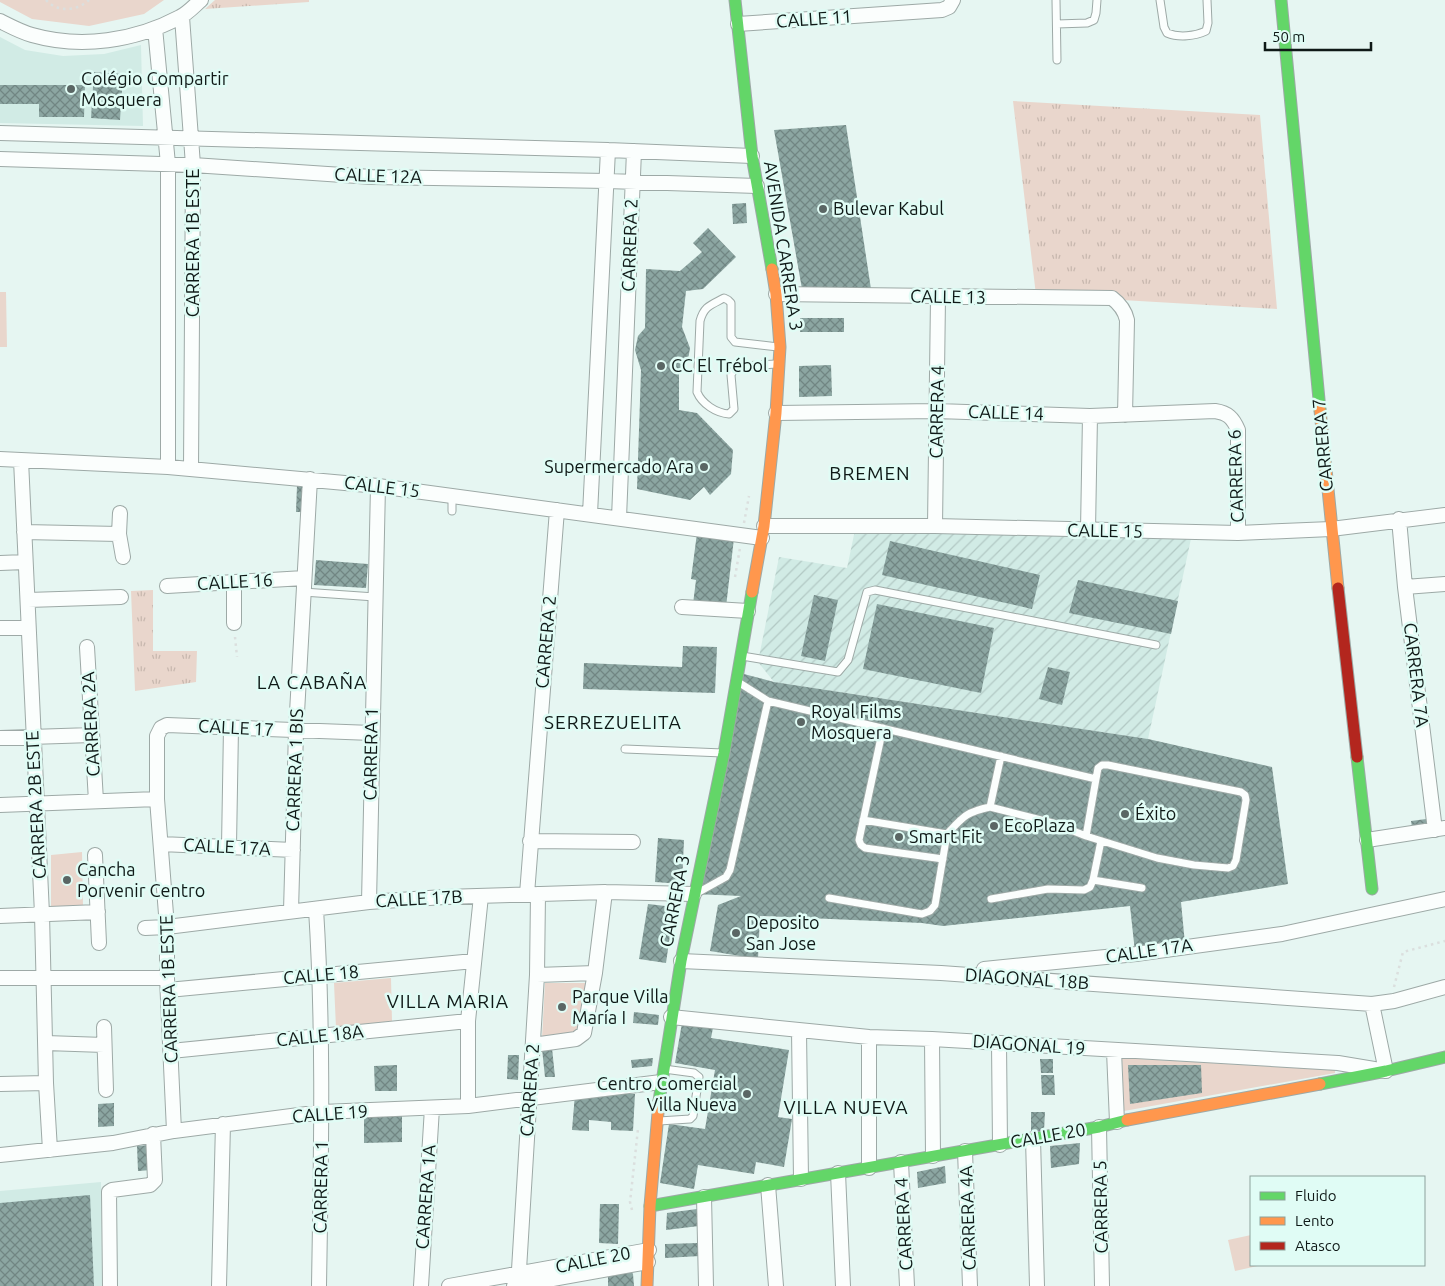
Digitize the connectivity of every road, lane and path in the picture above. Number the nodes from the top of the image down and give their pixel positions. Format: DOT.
graph roads {
  1 [pos="46,0"];
  2 [pos="89,0"];
  3 [pos="201,0"];
  4 [pos="735,0"];
  5 [pos="1056,0"];
  6 [pos="1097,0"];
  7 [pos="1160,0"];
  8 [pos="1207,0"];
  9 [pos="1281,0"];
  10 [pos="951,3"];
  11 [pos="182,17"];
  12 [pos="0,21"];
  13 [pos="738,24"];
  14 [pos="1057,24"];
  15 [pos="155,28"];
  16 [pos="1057,60"];
  17 [pos="0,133"];
  18 [pos="166,137"];
  19 [pos="192,139"];
  20 [pos="608,150"];
  21 [pos="634,151"];
  22 [pos="752,156"];
  23 [pos="0,159"];
  24 [pos="168,164"];
  25 [pos="193,165"];
  26 [pos="607,180"];
  27 [pos="633,182"];
  28 [pos="757,186"];
  29 [pos="776,294"];
  30 [pos="938,298"];
  31 [pos="780,347"];
  32 [pos="779,364"];
  33 [pos="937,411"];
  34 [pos="776,413"];
  35 [pos="1125,414"];
  36 [pos="1090,416"];
  37 [pos="1234,419"];
  38 [pos="0,459"];
  39 [pos="21,460"];
  40 [pos="168,467"];
  41 [pos="191,470"];
  42 [pos="310,479"];
  43 [pos="378,486"];
  44 [pos="750,491"];
  45 [pos="452,496"];
  46 [pos="557,510"];
  47 [pos="452,511"];
  48 [pos="120,512"];
  49 [pos="590,514"];
  50 [pos="1445,515"];
  51 [pos="619,518"];
  52 [pos="1399,520"];
  53 [pos="935,526"];
  54 [pos="1331,528"];
  55 [pos="1088,530"];
  56 [pos="24,532"];
  57 [pos="763,532"];
  58 [pos="1238,533"];
  59 [pos="119,534"];
  60 [pos="742,535"];
  61 [pos="123,557"];
  62 [pos="25,562"];
  63 [pos="0,563"];
  64 [pos="234,582"];
  65 [pos="735,582"];
  66 [pos="1445,584"];
  67 [pos="303,585"];
  68 [pos="167,586"];
  69 [pos="1405,587"];
  70 [pos="121,597"];
  71 [pos="375,597"];
  72 [pos="28,600"];
  73 [pos="682,607"];
  74 [pos="748,611"];
  75 [pos="234,623"];
  76 [pos="0,628"];
  77 [pos="28,628"];
  78 [pos="1156,644"];
  79 [pos="87,646"];
  80 [pos="739,656"];
  81 [pos="237,657"];
  82 [pos="735,681"];
  83 [pos="768,701"];
  84 [pos="161,728"];
  85 [pos="231,728"];
  86 [pos="883,728"];
  87 [pos="296,731"];
  88 [pos="372,734"];
  89 [pos="92,735"];
  90 [pos="33,737"];
  91 [pos="0,738"];
  92 [pos="625,749"];
  93 [pos="724,752"];
  94 [pos="1001,756"];
  95 [pos="1096,779"];
  96 [pos="157,799"];
  97 [pos="96,801"];
  98 [pos="36,804"];
  99 [pos="0,805"];
  100 [pos="990,806"];
  101 [pos="863,820"];
  102 [pos="1440,829"];
  103 [pos="946,834"];
  104 [pos="1086,836"];
  105 [pos="1367,840"];
  106 [pos="530,841"];
  107 [pos="1101,841"];
  108 [pos="633,842"];
  109 [pos="161,844"];
  110 [pos="229,846"];
  111 [pos="293,850"];
  112 [pos="95,855"];
  113 [pos="943,859"];
  114 [pos="1093,880"];
  115 [pos="1142,888"];
  116 [pos="1372,889"];
  117 [pos="605,892"];
  118 [pos="532,894"];
  119 [pos="694,894"];
  120 [pos="481,896"];
  121 [pos="829,898"];
  122 [pos="991,899"];
  123 [pos="1445,900"];
  124 [pos="369,902"];
  125 [pos="316,908"];
  126 [pos="291,911"];
  127 [pos="98,912"];
  128 [pos="42,914"];
  129 [pos="0,916"];
  130 [pos="167,927"];
  131 [pos="145,928"];
  132 [pos="1445,941"];
  133 [pos="99,944"];
  134 [pos="474,961"];
  135 [pos="681,961"];
  136 [pos="941,973"];
  137 [pos="320,974"];
  138 [pos="596,974"];
  139 [pos="537,975"];
  140 [pos="44,976"];
  141 [pos="0,978"];
  142 [pos="168,984"];
  143 [pos="1445,987"];
  144 [pos="1394,1001"];
  145 [pos="1372,1004"];
  146 [pos="671,1017"];
  147 [pos="468,1022"];
  148 [pos="104,1026"];
  149 [pos="800,1031"];
  150 [pos="320,1036"];
  151 [pos="868,1037"];
  152 [pos="932,1039"];
  153 [pos="46,1043"];
  154 [pos="999,1043"];
  155 [pos="104,1045"];
  156 [pos="533,1045"];
  157 [pos="171,1051"];
  158 [pos="1114,1051"];
  159 [pos="1445,1057"];
  160 [pos="1386,1071"];
  161 [pos="662,1076"];
  162 [pos="46,1083"];
  163 [pos="0,1084"];
  164 [pos="106,1090"];
  165 [pos="529,1098"];
  166 [pos="468,1106"];
  167 [pos="432,1108"];
  168 [pos="322,1112"];
  169 [pos="658,1122"];
  170 [pos="1117,1122"];
  171 [pos="639,1123"];
  172 [pos="223,1124"];
  173 [pos="1099,1127"];
  174 [pos="174,1130"];
  175 [pos="153,1134"];
  176 [pos="1033,1139"];
  177 [pos="1000,1144"];
  178 [pos="50,1150"];
  179 [pos="965,1151"];
  180 [pos="0,1155"];
  181 [pos="933,1156"];
  182 [pos="901,1162"];
  183 [pos="869,1168"];
  184 [pos="838,1173"];
  185 [pos="801,1179"];
  186 [pos="768,1185"];
  187 [pos="704,1196"];
  188 [pos="650,1206"];
  189 [pos="633,1218"];
  190 [pos="649,1256"];
  191 [pos="517,1283"];
  192 [pos="110,1286"];
  193 [pos="219,1286"];
  194 [pos="318,1286"];
  195 [pos="421,1286"];
  196 [pos="449,1286"];
  197 [pos="647,1286"];
  198 [pos="706,1286"];
  199 [pos="776,1286"];
  200 [pos="844,1286"];
  201 [pos="907,1286"];
  202 [pos="970,1286"];
  203 [pos="1037,1286"];
  204 [pos="1102,1286"];
  1 -- 2 [label="path"];
  3 -- 11 [label="street"];
  4 -- 13 [label="street, AVENIDA CARRERA 3"];
  5 -- 14 [label="lane"];
  6 -- 14 [label="lane"];
  7 -- 8 [label="lane"];
  9 -- 54 [label="street, CARRERA 7"];
  10 -- 13 [label="street, CALLE 11"];
  11 -- 15 [label="street"];
  11 -- 19 [label="street, CARRERA 1B ESTE"];
  12 -- 15 [label="street"];
  13 -- 22 [label="street, AVENIDA CARRERA 3"];
  14 -- 16 [label="lane"];
  15 -- 18 [label="street, CARRERA 1B ESTE"];
  17 -- 18 [label="street, CALLE 12A"];
  18 -- 19 [label="street, CALLE 12A"];
  18 -- 24 [label="street, CARRERA 1B ESTE"];
  19 -- 20 [label="street, CALLE 12A"];
  19 -- 25 [label="street, CARRERA 1B ESTE"];
  20 -- 21 [label="street, CALLE 12A"];
  20 -- 26 [label="street, CARRERA 2"];
  21 -- 22 [label="street, CALLE 12A"];
  21 -- 27 [label="street, CARRERA 2"];
  22 -- 28 [label="street, AVENIDA CARRERA 3"];
  23 -- 24 [label="street, CALLE 12A"];
  24 -- 25 [label="street, CALLE 12A"];
  24 -- 40 [label="street, CARRERA 1B ESTE"];
  25 -- 26 [label="street, CALLE 12A"];
  25 -- 41 [label="street, CARRERA 1B ESTE"];
  26 -- 27 [label="street, CALLE 12A"];
  26 -- 49 [label="street, CARRERA 2"];
  27 -- 28 [label="street, CALLE 12A"];
  27 -- 51 [label="street, CARRERA 2"];
  28 -- 29 [label="street, AVENIDA CARRERA 3"];
  29 -- 30 [label="street, CALLE 13"];
  29 -- 31 [label="street, AVENIDA CARRERA 3"];
  30 -- 33 [label="street, CARRERA 4"];
  30 -- 35 [label="street, CALLE 13"];
  31 -- 32 [label="street, AVENIDA CARRERA 3"];
  31 -- 32 [label="lane"];
  32 -- 34 [label="street, AVENIDA CARRERA 3"];
  33 -- 34 [label="street, CALLE 14"];
  33 -- 36 [label="street, CALLE 14"];
  33 -- 53 [label="street, CARRERA 4"];
  34 -- 57 [label="street, AVENIDA CARRERA 3"];
  35 -- 36 [label="street, CALLE 14"];
  35 -- 37 [label="street, CALLE 14"];
  36 -- 55 [label="street"];
  37 -- 58 [label="street, CARRERA 6"];
  38 -- 39 [label="street, CALLE 15"];
  39 -- 40 [label="street, CALLE 15"];
  39 -- 56 [label="street, CARRERA 2B ESTE"];
  40 -- 41 [label="street, CALLE 15"];
  41 -- 42 [label="street, CALLE 15"];
  42 -- 43 [label="street, CALLE 15"];
  42 -- 67 [label="street, CARRERA 1 BIS"];
  43 -- 45 [label="street, CALLE 15"];
  43 -- 71 [label="street, CARRERA 1"];
  44 -- 60 [label="path"];
  45 -- 46 [label="street, CALLE 15"];
  45 -- 47 [label="lane"];
  46 -- 49 [label="street, CALLE 15"];
  46 -- 106 [label="street, CARRERA 2"];
  48 -- 59 [label="street"];
  49 -- 51 [label="street, CALLE 15"];
  50 -- 52 [label="street, CALLE 15"];
  51 -- 60 [label="street, CALLE 15"];
  52 -- 54 [label="street, CALLE 15"];
  52 -- 69 [label="street, CARRERA 7A"];
  53 -- 55 [label="street, CALLE 15"];
  53 -- 57 [label="street, CALLE 15"];
  54 -- 58 [label="street, CALLE 15"];
  54 -- 105 [label="street, CARRERA 7"];
  55 -- 58 [label="street, CALLE 15"];
  56 -- 59 [label="street"];
  56 -- 62 [label="street, CARRERA 2B ESTE"];
  57 -- 60 [label="street, CALLE 15"];
  57 -- 74 [label="street, CARRERA 3"];
  59 -- 61 [label="street"];
  60 -- 65 [label="path"];
  62 -- 63 [label="street"];
  62 -- 72 [label="street, CARRERA 2B ESTE"];
  64 -- 67 [label="street, CALLE 16"];
  64 -- 68 [label="street, CALLE 16"];
  64 -- 75 [label="street"];
  66 -- 69 [label="street"];
  67 -- 71 [label="lane"];
  67 -- 87 [label="street, CARRERA 1 BIS"];
  69 -- 102 [label="street, CARRERA 7A"];
  70 -- 72 [label="street"];
  71 -- 88 [label="street, CARRERA 1"];
  72 -- 77 [label="street, CARRERA 2B ESTE"];
  73 -- 74 [label="street"];
  74 -- 80 [label="street, CARRERA 3"];
  75 -- 81 [label="path"];
  76 -- 77 [label="street"];
  77 -- 90 [label="street, CARRERA 2B ESTE"];
  78 -- 80 [label="lane"];
  79 -- 89 [label="street, CARRERA 2A"];
  80 -- 82 [label="street, CARRERA 3"];
  82 -- 83 [label="lane"];
  82 -- 93 [label="street, CARRERA 3"];
  83 -- 86 [label="lane"];
  83 -- 119 [label="lane"];
  84 -- 85 [label="street, CALLE 17"];
  84 -- 96 [label="street, CARRERA 1B ESTE"];
  85 -- 87 [label="street, CALLE 17"];
  85 -- 110 [label="street"];
  86 -- 94 [label="lane"];
  86 -- 101 [label="lane"];
  87 -- 88 [label="street, CALLE 17"];
  87 -- 111 [label="street, CARRERA 1 BIS"];
  88 -- 124 [label="street, CARRERA 1"];
  89 -- 90 [label="street"];
  89 -- 97 [label="street, CARRERA 2A"];
  90 -- 91 [label="street"];
  90 -- 98 [label="street, CARRERA 2B ESTE"];
  92 -- 93 [label="lane"];
  93 -- 119 [label="street, CARRERA 3"];
  94 -- 95 [label="lane"];
  94 -- 100 [label="lane"];
  95 -- 104 [label="lane"];
  95 -- 107 [label="lane"];
  96 -- 97 [label="street"];
  96 -- 109 [label="street, CARRERA 1B ESTE"];
  97 -- 98 [label="street"];
  98 -- 99 [label="street"];
  98 -- 128 [label="street, CARRERA 2B ESTE"];
  100 -- 103 [label="lane"];
  100 -- 104 [label="lane"];
  101 -- 103 [label="lane"];
  101 -- 113 [label="lane"];
  102 -- 105 [label="street"];
  103 -- 113 [label="lane"];
  104 -- 107 [label="lane"];
  105 -- 116 [label="street, CARRERA 7"];
  106 -- 108 [label="street"];
  106 -- 118 [label="street, CARRERA 2"];
  107 -- 114 [label="lane"];
  109 -- 110 [label="street, CALLE 17A"];
  109 -- 130 [label="street, CARRERA 1B ESTE"];
  110 -- 111 [label="street, CALLE 17A"];
  111 -- 126 [label="street, CARRERA 1 BIS"];
  112 -- 127 [label="street"];
  113 -- 121 [label="lane"];
  114 -- 115 [label="lane"];
  114 -- 122 [label="lane"];
  117 -- 118 [label="street, CALLE 17B"];
  117 -- 119 [label="street, CALLE 17B"];
  117 -- 138 [label="street"];
  118 -- 120 [label="street, CALLE 17B"];
  118 -- 139 [label="street, CARRERA 2"];
  119 -- 135 [label="street, CARRERA 3"];
  120 -- 124 [label="street, CALLE 17B"];
  120 -- 134 [label="street"];
  123 -- 136 [label="street, CALLE 17A"];
  124 -- 125 [label="street, CALLE 17B"];
  125 -- 126 [label="street, CALLE 17B"];
  125 -- 137 [label="street, CARRERA 1"];
  126 -- 130 [label="street, CALLE 17B"];
  127 -- 128 [label="street"];
  127 -- 133 [label="street"];
  128 -- 129 [label="street"];
  128 -- 140 [label="street, CARRERA 2B ESTE"];
  130 -- 131 [label="street, CALLE 17B"];
  130 -- 142 [label="street, CARRERA 1B ESTE"];
  132 -- 144 [label="path"];
  134 -- 137 [label="street, CALLE 18"];
  134 -- 147 [label="street"];
  135 -- 136 [label="street, DIAGONAL 18B"];
  135 -- 146 [label="street, CARRERA 3"];
  136 -- 145 [label="street, DIAGONAL 18B"];
  137 -- 142 [label="street, CALLE 18"];
  137 -- 150 [label="street, CARRERA 1"];
  138 -- 139 [label="street"];
  138 -- 156 [label="street"];
  139 -- 156 [label="street, CARRERA 2"];
  140 -- 141 [label="street, CALLE 18"];
  140 -- 142 [label="street, CALLE 18"];
  140 -- 153 [label="street, CARRERA 2B ESTE"];
  142 -- 157 [label="street, CARRERA 1B ESTE"];
  143 -- 144 [label="street"];
  144 -- 145 [label="street"];
  145 -- 160 [label="street"];
  146 -- 149 [label="street, DIAGONAL 19"];
  146 -- 161 [label="street, CARRERA 3"];
  147 -- 150 [label="street, CALLE 18A"];
  147 -- 166 [label="street"];
  148 -- 155 [label="street"];
  149 -- 151 [label="street, DIAGONAL 19"];
  149 -- 185 [label="street"];
  150 -- 157 [label="street, CALLE 18A"];
  150 -- 168 [label="street, CARRERA 1"];
  151 -- 152 [label="street, DIAGONAL 19"];
  151 -- 183 [label="street, CARRERA 4"];
  152 -- 154 [label="street, DIAGONAL 19"];
  152 -- 181 [label="street, CARRERA 4A"];
  153 -- 155 [label="street"];
  153 -- 162 [label="street, CARRERA 2B ESTE"];
  154 -- 158 [label="street, DIAGONAL 19"];
  154 -- 177 [label="street"];
  155 -- 164 [label="street"];
  156 -- 165 [label="street, CARRERA 2"];
  157 -- 174 [label="street, CARRERA 1B ESTE"];
  158 -- 160 [label="street, DIAGONAL 19"];
  158 -- 170 [label="street"];
  159 -- 160 [label="street, CALLE 20"];
  160 -- 170 [label="street, CALLE 20"];
  161 -- 165 [label="street, CALLE 19"];
  161 -- 169 [label="street, CARRERA 3"];
  161 -- 169 [label="lane"];
  162 -- 163 [label="street"];
  162 -- 178 [label="street, CARRERA 2B ESTE"];
  165 -- 166 [label="street, CALLE 19"];
  165 -- 191 [label="street, CARRERA 2"];
  166 -- 167 [label="street, CALLE 19"];
  167 -- 168 [label="street, CALLE 19"];
  167 -- 195 [label="street, CARRERA 1A"];
  168 -- 172 [label="street, CALLE 19"];
  168 -- 194 [label="street, CARRERA 1"];
  169 -- 188 [label="street, CARRERA 3"];
  170 -- 173 [label="street, CALLE 20"];
  171 -- 189 [label="path"];
  172 -- 174 [label="street, CALLE 19"];
  172 -- 193 [label="street"];
  173 -- 176 [label="street, CALLE 20"];
  173 -- 204 [label="street, CARRERA 5"];
  174 -- 175 [label="street, CALLE 19"];
  175 -- 178 [label="street, CALLE 19"];
  175 -- 192 [label="street"];
  176 -- 177 [label="street, CALLE 20"];
  176 -- 203 [label="street"];
  177 -- 179 [label="street, CALLE 20"];
  178 -- 180 [label="street, CALLE 19"];
  179 -- 181 [label="street, CALLE 20"];
  179 -- 202 [label="street, CARRERA 4A"];
  181 -- 182 [label="street, CALLE 20"];
  182 -- 183 [label="street, CALLE 20"];
  182 -- 201 [label="street, CARRERA 4"];
  183 -- 184 [label="street, CALLE 20"];
  184 -- 185 [label="street, CALLE 20"];
  184 -- 200 [label="street"];
  185 -- 186 [label="street, CALLE 20"];
  186 -- 187 [label="street, CALLE 20"];
  186 -- 199 [label="street"];
  187 -- 188 [label="street, CALLE 20"];
  187 -- 198 [label="street"];
  188 -- 190 [label="street, CARRERA 3"];
  190 -- 191 [label="street, CALLE 20"];
  190 -- 197 [label="street, CARRERA 3"];
  191 -- 196 [label="street, CALLE 20"];
}
